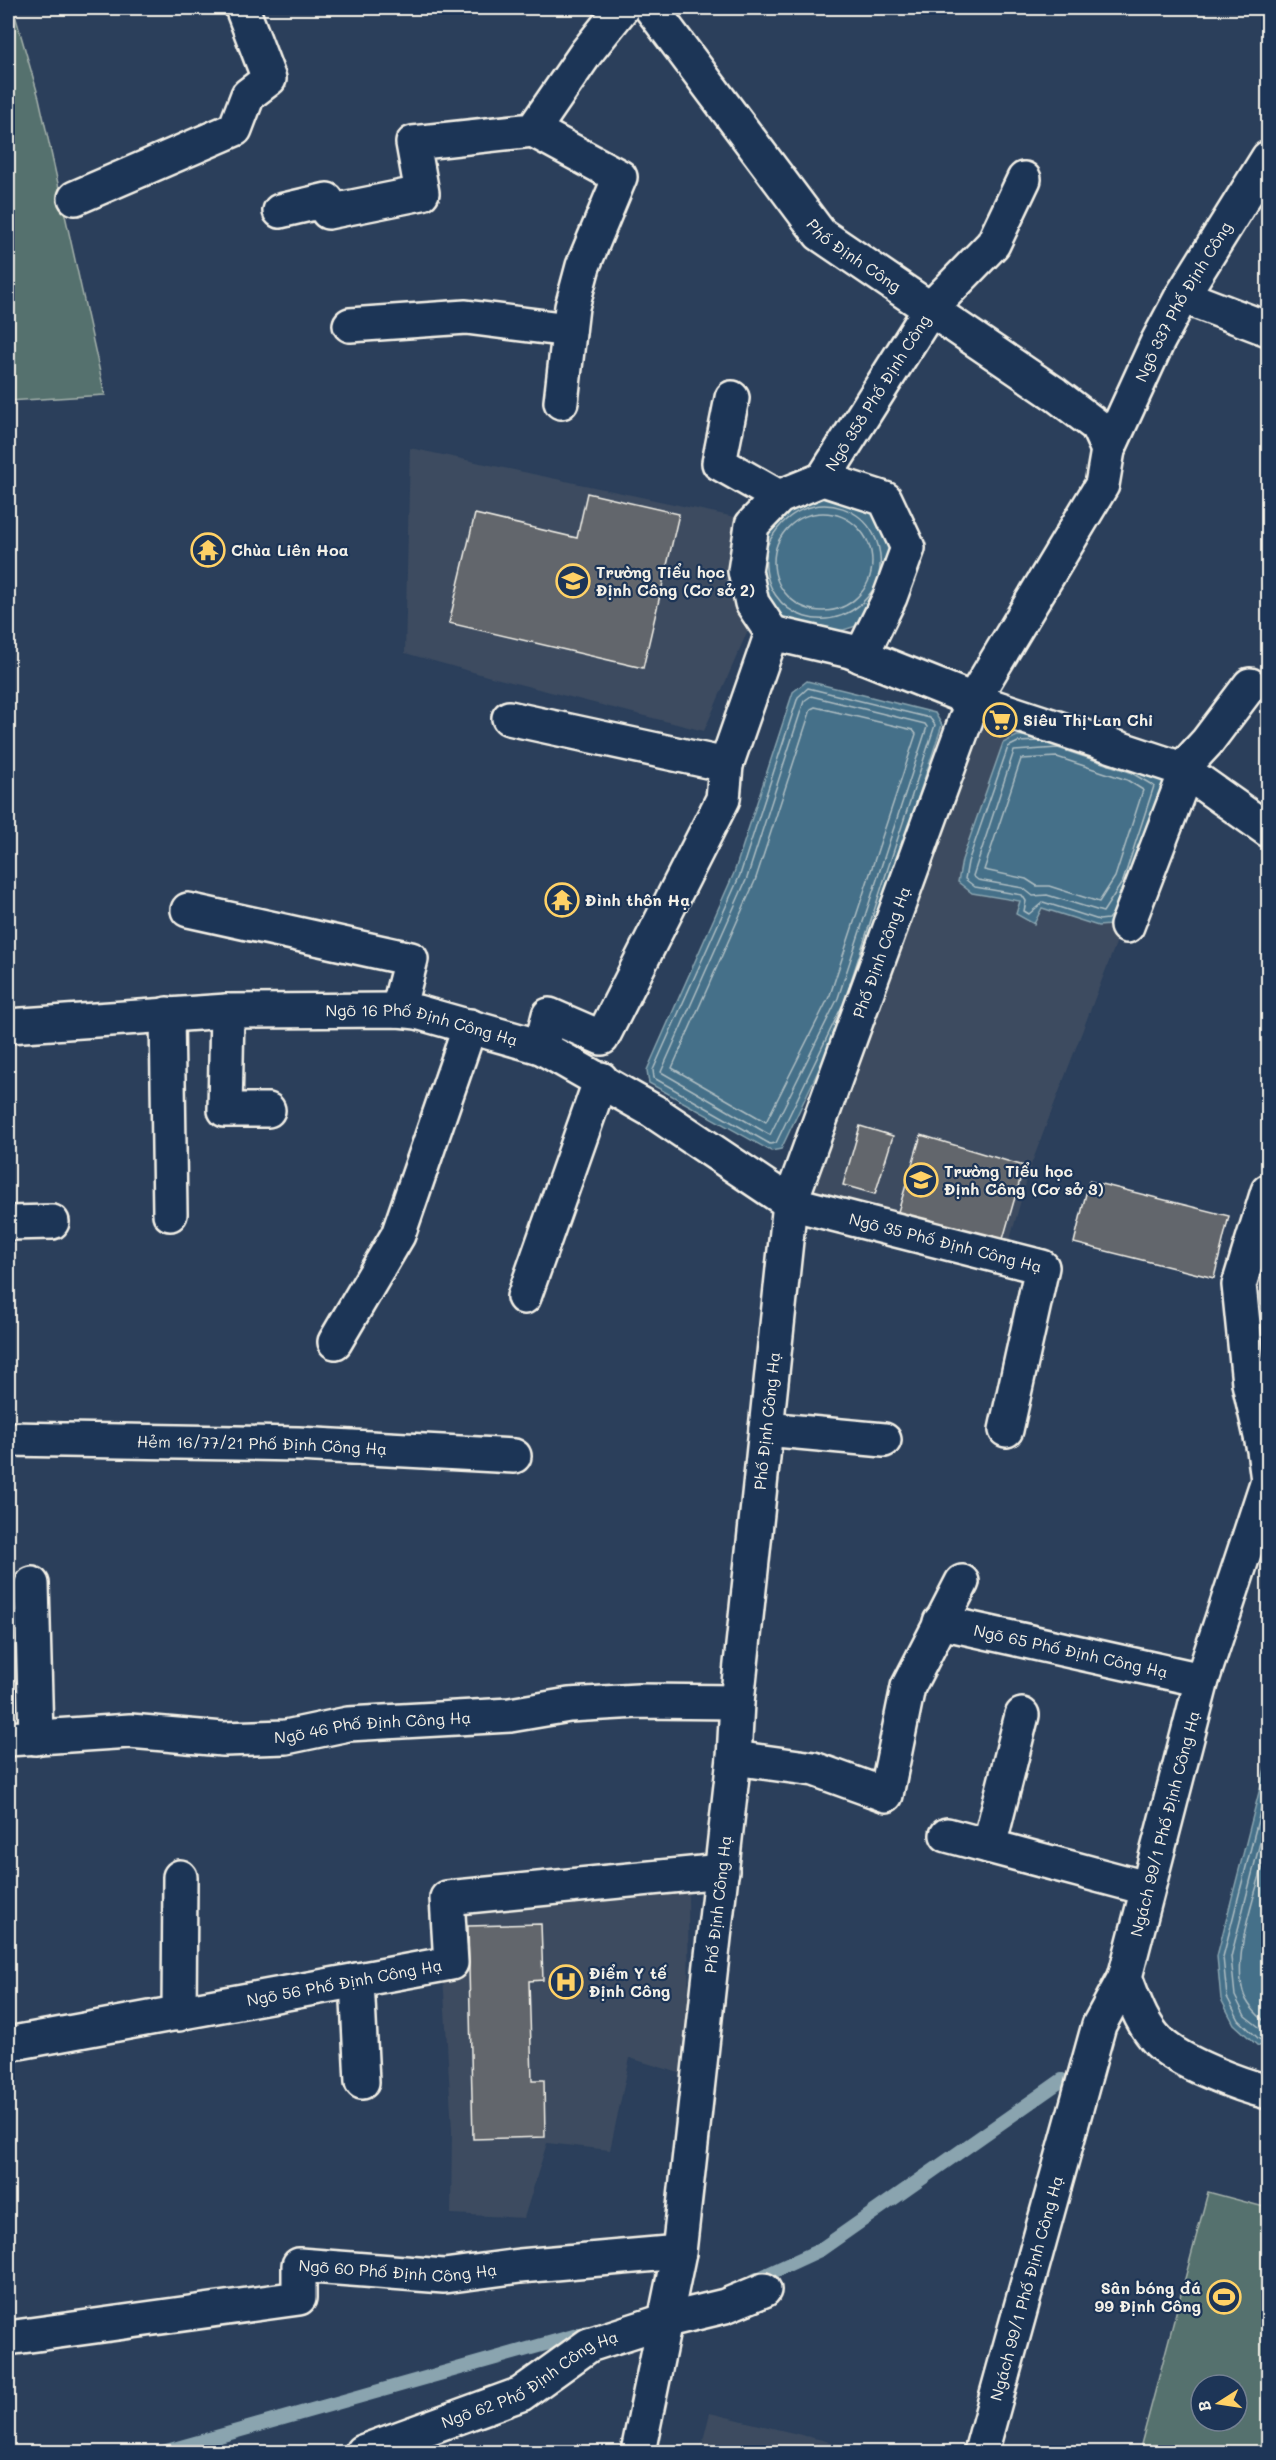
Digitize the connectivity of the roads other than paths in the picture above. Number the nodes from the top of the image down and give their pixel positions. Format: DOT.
graph roads {
  1 [pos="242,8"];
  2 [pos="622,8"];
  3 [pos="651,8"];
  4 [pos="533,130"];
  5 [pos="1269,158"];
  6 [pos="1024,179"];
  7 [pos="75,198"];
  8 [pos="280,211"];
  9 [pos="1182,296"];
  10 [pos="931,308"];
  11 [pos="350,325"];
  12 [pos="1269,328"];
  13 [pos="569,330"];
  14 [pos="732,398"];
  15 [pos="561,402"];
  16 [pos="1108,450"];
  17 [pos="823,479"];
  18 [pos="779,497"];
  19 [pos="772,633"];
  20 [pos="861,656"];
  21 [pos="1250,685"];
  22 [pos="973,700"];
  23 [pos="509,718"];
  24 [pos="726,765"];
  25 [pos="1184,770"];
  26 [pos="1269,830"];
  27 [pos="188,910"];
  28 [pos="1127,926"];
  29 [pos="398,1010"];
  30 [pos="227,1011"];
  31 [pos="167,1014"];
  32 [pos="8,1026"];
  33 [pos="470,1026"];
  34 [pos="541,1047"];
  35 [pos="601,1079"];
  36 [pos="268,1110"];
  37 [pos="1269,1191"];
  38 [pos="790,1203"];
  39 [pos="170,1214"];
  40 [pos="52,1222"];
  41 [pos="8,1223"];
  42 [pos="524,1297"];
  43 [pos="335,1342"];
  44 [pos="766,1429"];
  45 [pos="1006,1430"];
  46 [pos="8,1440"];
  47 [pos="884,1440"];
  48 [pos="514,1456"];
  49 [pos="962,1582"];
  50 [pos="32,1584"];
  51 [pos="940,1622"];
  52 [pos="1202,1680"];
  53 [pos="737,1702"];
  54 [pos="1022,1715"];
  55 [pos="22,1739"];
  56 [pos="734,1758"];
  57 [pos="947,1835"];
  58 [pos="989,1846"];
  59 [pos="722,1871"];
  60 [pos="180,1877"];
  61 [pos="1146,1888"];
  62 [pos="1125,1977"];
  63 [pos="357,1980"];
  64 [pos="179,2014"];
  65 [pos="8,2044"];
  66 [pos="362,2082"];
  67 [pos="1269,2092"];
  68 [pos="679,2252"];
  69 [pos="764,2290"];
  70 [pos="669,2310"];
  71 [pos="8,2338"];
  72 [pos="362,2452"];
  73 [pos="638,2452"];
  74 [pos="981,2452"];
  1 -- 7 [label="street"];
  2 -- 4 [label="street"];
  3 -- 10 [label="street, Phố Định Công"];
  4 -- 8 [label="street"];
  4 -- 13 [label="street"];
  5 -- 9 [label="street, Ngõ 337 Phố Định Công"];
  6 -- 10 [label="street, Ngõ 358 Phố Định Công"];
  9 -- 12 [label="street"];
  9 -- 16 [label="street, Ngõ 337 Phố Định Công"];
  10 -- 16 [label="street, Phố Định Công"];
  10 -- 17 [label="street, Ngõ 358 Phố Định Công"];
  11 -- 13 [label="street"];
  13 -- 15 [label="street"];
  14 -- 18 [label="street"];
  16 -- 22 [label="street, Phố Định Công Hạ"];
  17 -- 18 [label="street, Ngõ 358 Phố Định Công"];
  17 -- 20 [label="street, Ngõ 358 Phố Định Công"];
  18 -- 19 [label="street, Ngõ 358 Phố Định Công"];
  19 -- 20 [label="street"];
  19 -- 24 [label="street"];
  20 -- 22 [label="street"];
  21 -- 25 [label="street"];
  22 -- 25 [label="street"];
  22 -- 38 [label="street, Phố Định Công Hạ"];
  23 -- 24 [label="street"];
  24 -- 34 [label="street"];
  25 -- 26 [label="street"];
  25 -- 28 [label="street"];
  27 -- 29 [label="street"];
  29 -- 30 [label="street, Ngõ 16 Phố Định Công Hạ"];
  29 -- 33 [label="street, Ngõ 16 Phố Định Công Hạ"];
  30 -- 31 [label="street, Ngõ 16 Phố Định Công Hạ"];
  30 -- 36 [label="street"];
  31 -- 32 [label="street, Ngõ 16 Phố Định Công Hạ"];
  31 -- 39 [label="street"];
  33 -- 34 [label="street, Ngõ 16 Phố Định Công Hạ"];
  33 -- 43 [label="street"];
  34 -- 35 [label="street, Ngõ 16 Phố Định Công Hạ"];
  35 -- 38 [label="street, Ngõ 16 Phố Định Công Hạ"];
  35 -- 42 [label="street"];
  37 -- 52 [label="street, Ngách 99/1 Phố Định Công Hạ"];
  38 -- 44 [label="street, Phố Định Công Hạ"];
  38 -- 45 [label="street, Ngõ 35 Phố Định Công Hạ"];
  40 -- 41 [label="street"];
  44 -- 47 [label="street"];
  44 -- 53 [label="street, Phố Định Công Hạ"];
  46 -- 48 [label="street, Hẻm 16/77/21 Phố Định Công Hạ"];
  49 -- 51 [label="street"];
  50 -- 55 [label="street"];
  51 -- 52 [label="street, Ngõ 65 Phố Định Công Hạ"];
  51 -- 56 [label="street"];
  52 -- 61 [label="street, Ngách 99/1 Phố Định Công Hạ"];
  53 -- 55 [label="street, Ngõ 46 Phố Định Công Hạ"];
  53 -- 56 [label="street, Phố Định Công Hạ"];
  54 -- 58 [label="street"];
  56 -- 59 [label="street, Phố Định Công Hạ"];
  57 -- 58 [label="street"];
  58 -- 61 [label="street"];
  59 -- 63 [label="street, Ngõ 56 Phố Định Công Hạ"];
  59 -- 68 [label="street, Phố Định Công Hạ"];
  60 -- 64 [label="street"];
  61 -- 62 [label="street, Ngách 99/1 Phố Định Công Hạ"];
  62 -- 67 [label="street"];
  62 -- 74 [label="street, Ngách 99/1 Phố Định Công Hạ"];
  63 -- 64 [label="street, Ngõ 56 Phố Định Công Hạ"];
  63 -- 66 [label="street"];
  64 -- 65 [label="street, Ngõ 56 Phố Định Công Hạ"];
  68 -- 70 [label="street, Phố Định Công Hạ"];
  68 -- 71 [label="street, Ngõ 60 Phố Định Công Hạ"];
  69 -- 70 [label="street, Ngõ 62 Phố Định Công Hạ"];
  70 -- 72 [label="street, Ngõ 62 Phố Định Công Hạ"];
  70 -- 73 [label="street, Phố Định Công Hạ"];
}
